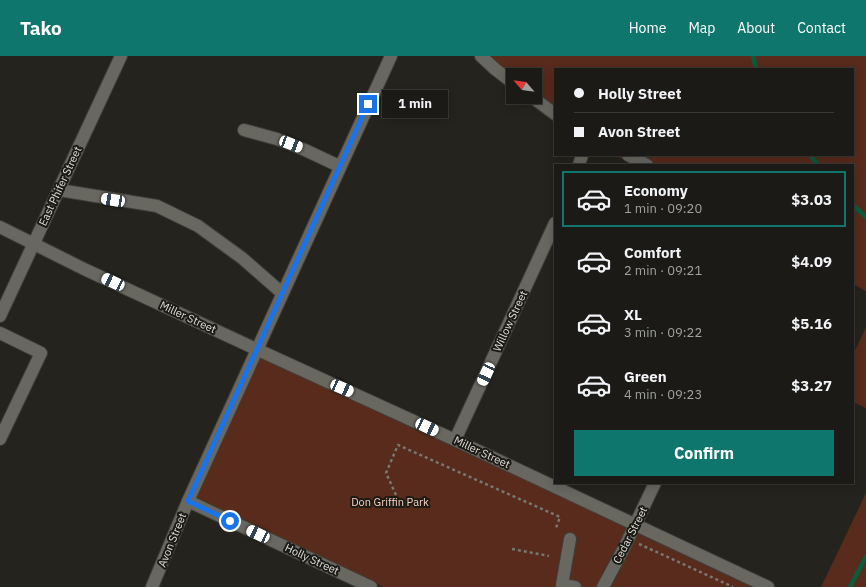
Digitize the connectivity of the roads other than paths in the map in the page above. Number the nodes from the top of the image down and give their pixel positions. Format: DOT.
graph roads {
  1 [pos="121,56"];
  2 [pos="390,56"];
  3 [pos="480,56"];
  4 [pos="506,78"];
  5 [pos="541,104"];
  6 [pos="554,113"];
  7 [pos="244,130"];
  8 [pos="630,156"];
  9 [pos="645,164"];
  10 [pos="339,166"];
  11 [pos="59,190"];
  12 [pos="554,225"];
  13 [pos="0,227"];
  14 [pos="34,244"];
  15 [pos="282,293"];
  16 [pos="0,316"];
  17 [pos="0,333"];
  18 [pos="256,349"];
  19 [pos="0,439"];
  20 [pos="455,440"];
  21 [pos="655,484"];
  22 [pos="188,501"];
  23 [pos="636,524"];
  24 [pos="570,539"];
  25 [pos="152,587"];
  26 [pos="371,587"];
  27 [pos="575,587"];
  28 [pos="603,587"];
  29 [pos="768,587"];
  1 -- 11 [label="street, East Phifer Street"];
  2 -- 10 [label="street, Avon Street"];
  3 -- 4 [label="street"];
  5 -- 6 [label="street"];
  7 -- 10 [label="street"];
  8 -- 9 [label="street"];
  10 -- 15 [label="street, Avon Street"];
  11 -- 14 [label="street, East Phifer Street"];
  11 -- 15 [label="street"];
  12 -- 20 [label="street, Willow Street"];
  13 -- 14 [label="street, Miller Street"];
  14 -- 16 [label="street, East Phifer Street"];
  14 -- 18 [label="street, Miller Street"];
  15 -- 18 [label="street, Avon Street"];
  17 -- 19 [label="street"];
  18 -- 20 [label="street, Miller Street"];
  18 -- 22 [label="street, Avon Street"];
  20 -- 23 [label="street, Miller Street"];
  21 -- 23 [label="street, Cedar Street"];
  22 -- 25 [label="street, Avon Street"];
  22 -- 26 [label="street, Holly Street"];
  23 -- 28 [label="street, Cedar Street"];
  23 -- 29 [label="street, Miller Street"];
  24 -- 27 [label="street"];
}
